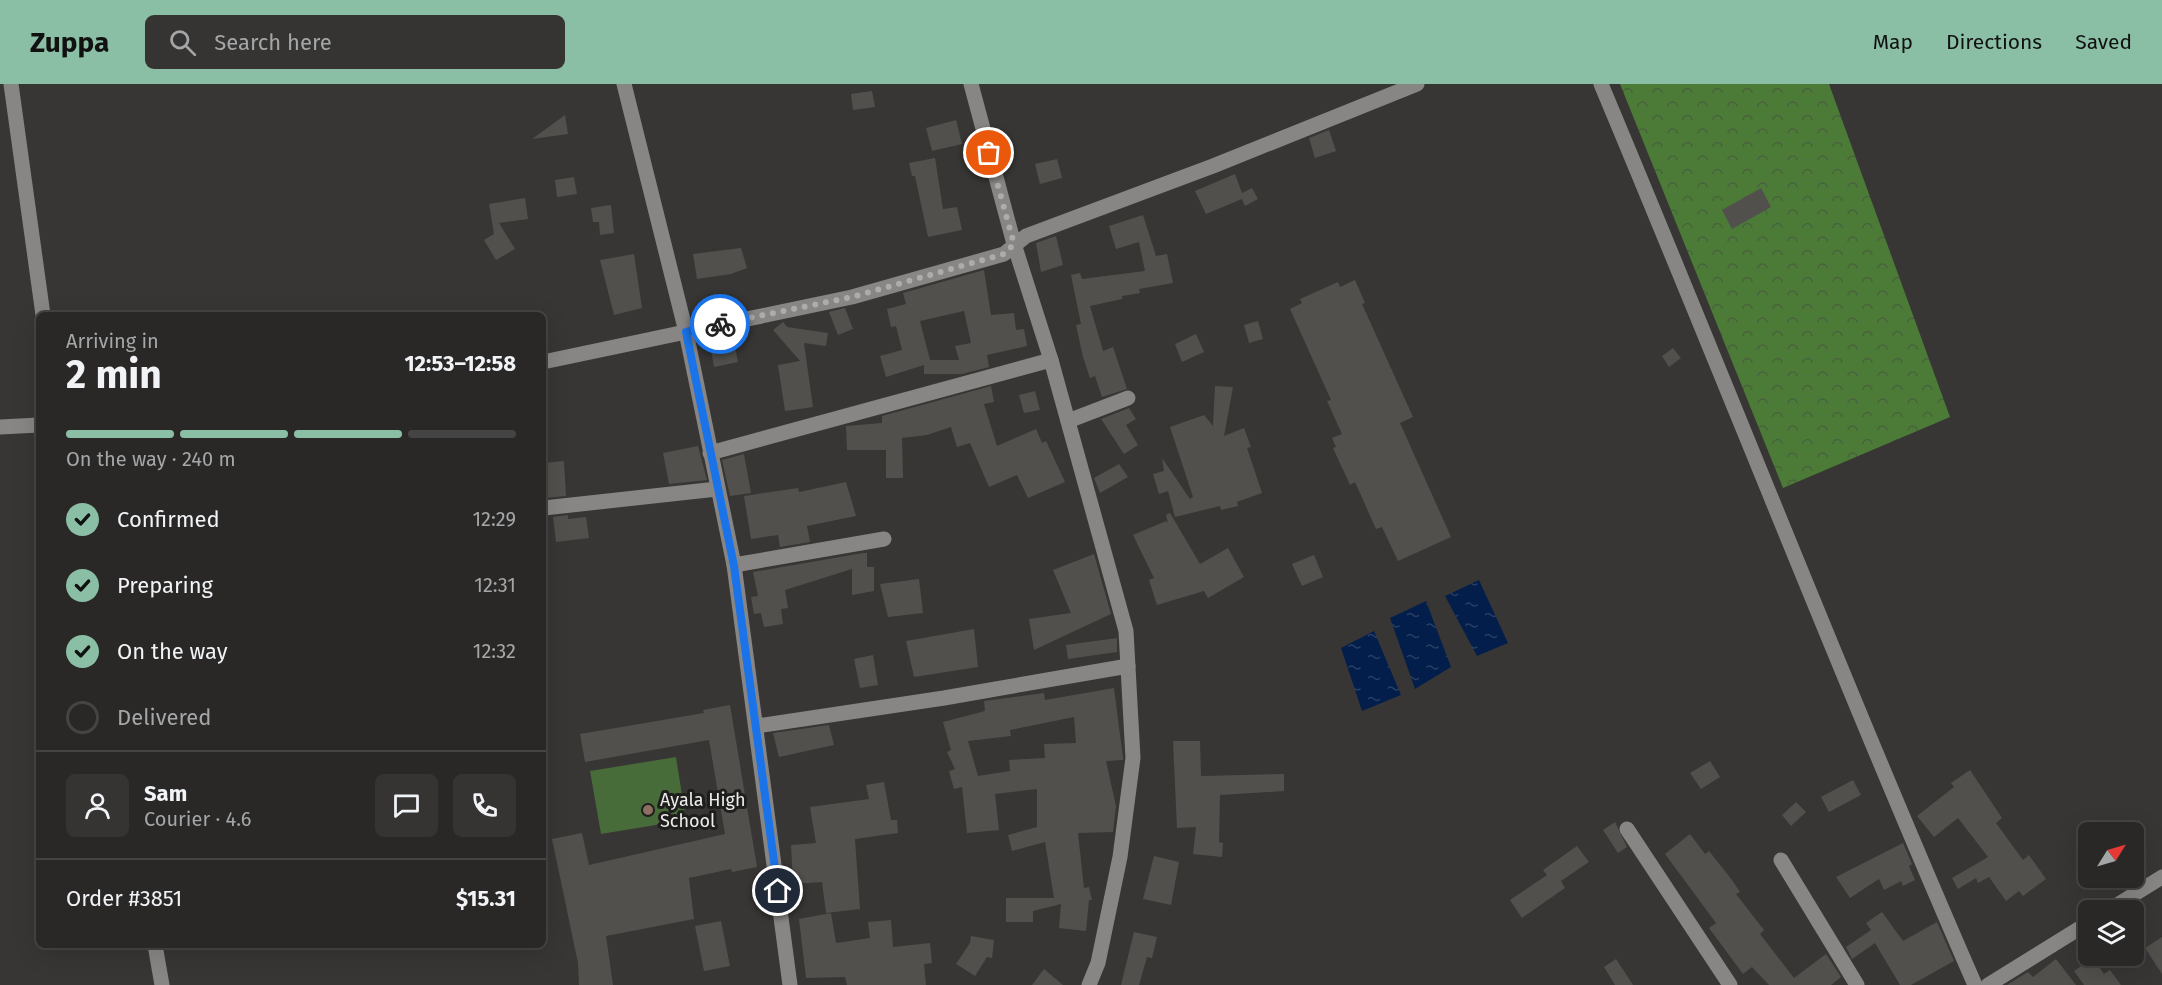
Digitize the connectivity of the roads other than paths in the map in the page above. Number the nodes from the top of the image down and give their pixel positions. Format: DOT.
graph roads {
  1 [pos="11,84"];
  2 [pos="624,84"];
  3 [pos="971,84"];
  4 [pos="1417,84"];
  5 [pos="1601,84"];
  6 [pos="1014,244"];
  7 [pos="43,312"];
  8 [pos="686,332"];
  9 [pos="1051,360"];
  10 [pos="546,361"];
  11 [pos="1128,398"];
  12 [pos="1068,421"];
  13 [pos="36,425"];
  14 [pos="0,427"];
  15 [pos="710,453"];
  16 [pos="717,489"];
  17 [pos="546,508"];
  18 [pos="884,539"];
  19 [pos="734,566"];
  20 [pos="1128,666"];
  21 [pos="757,726"];
  22 [pos="1627,830"];
  23 [pos="1781,860"];
  24 [pos="2162,877"];
  25 [pos="2125,900"];
  26 [pos="2078,929"];
  27 [pos="156,948"];
  28 [pos="162,985"];
  29 [pos="790,985"];
  30 [pos="1089,985"];
  31 [pos="1730,985"];
  32 [pos="1857,985"];
  33 [pos="1975,985"];
  34 [pos="1988,985"];
  1 -- 7 [label="street"];
  2 -- 8 [label="street"];
  3 -- 6 [label="street"];
  4 -- 6 [label="street"];
  5 -- 33 [label="street"];
  6 -- 8 [label="street"];
  6 -- 9 [label="street"];
  8 -- 10 [label="street"];
  8 -- 15 [label="street"];
  9 -- 12 [label="street"];
  9 -- 15 [label="street"];
  11 -- 12 [label="street"];
  12 -- 20 [label="street"];
  13 -- 14 [label="street"];
  15 -- 16 [label="street"];
  16 -- 17 [label="street"];
  16 -- 19 [label="street"];
  18 -- 19 [label="street"];
  19 -- 21 [label="street"];
  20 -- 21 [label="street"];
  20 -- 30 [label="street"];
  21 -- 29 [label="street"];
  22 -- 31 [label="street"];
  23 -- 32 [label="street"];
  24 -- 25 [label="street"];
  26 -- 34 [label="street"];
  27 -- 28 [label="street"];
}
